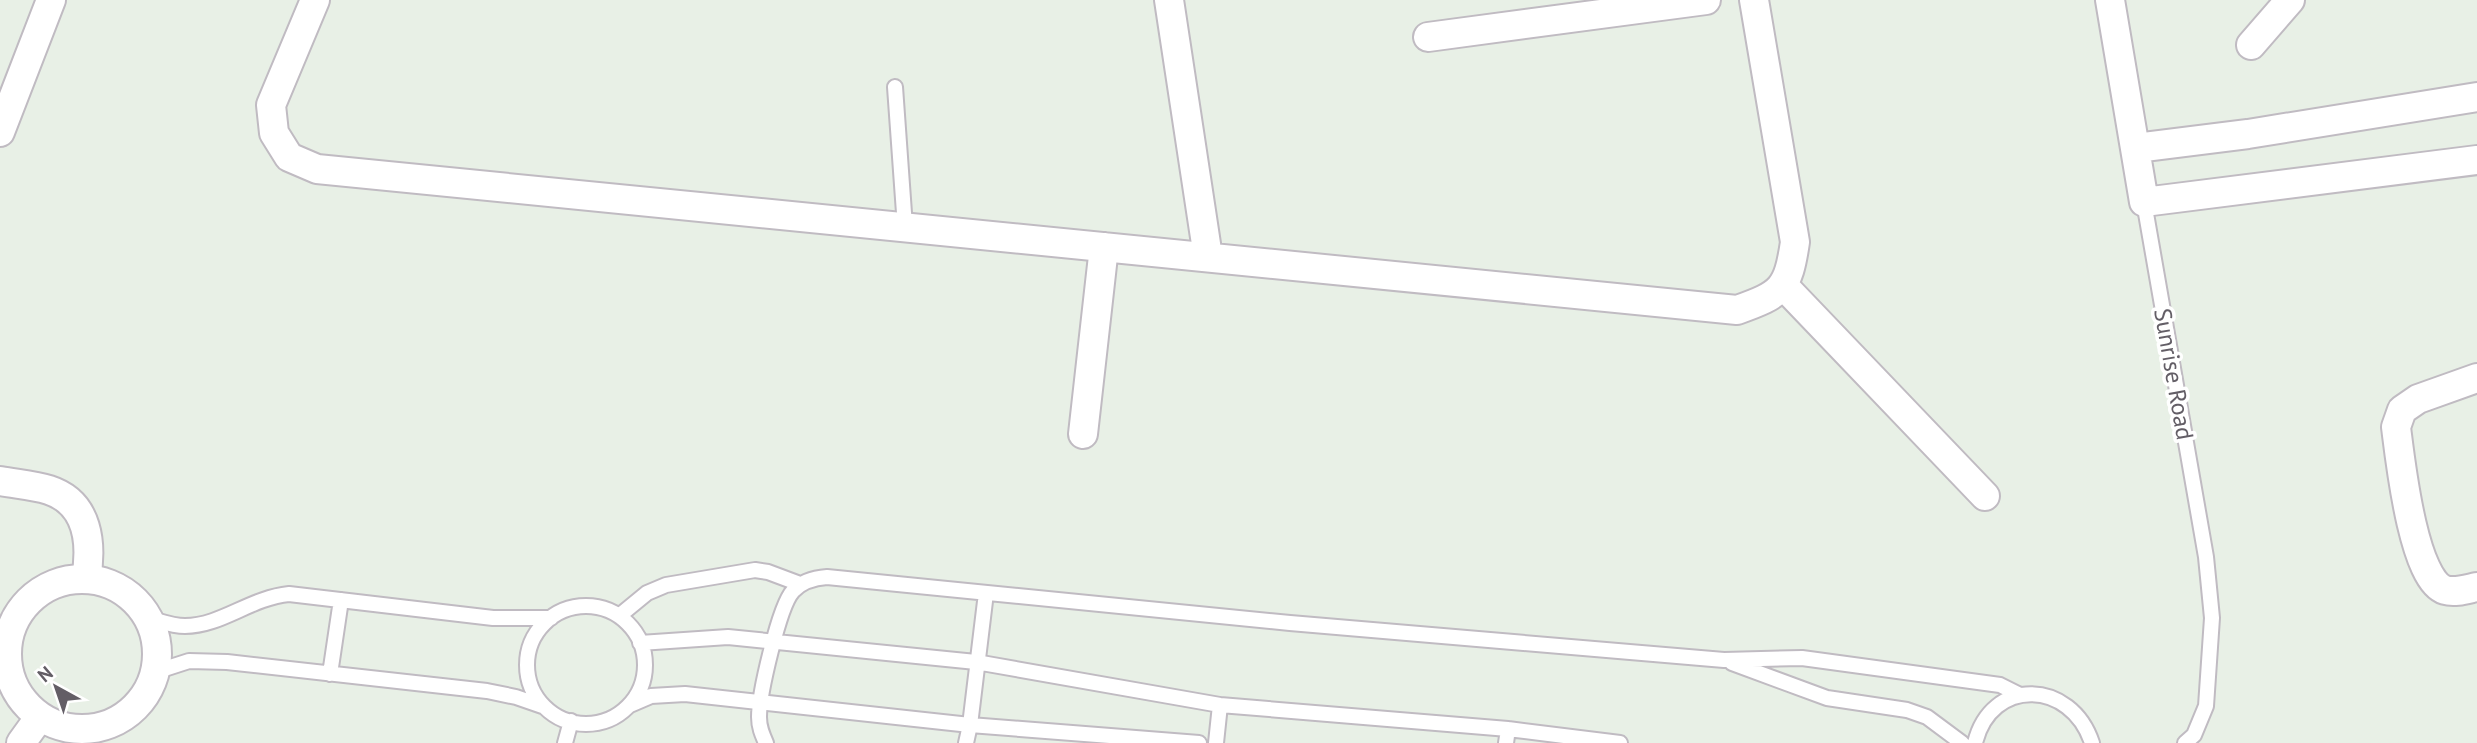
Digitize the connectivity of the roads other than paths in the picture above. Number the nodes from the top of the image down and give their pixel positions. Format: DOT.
graph roads {
  1 [pos="51,0"];
  2 [pos="315,0"];
  3 [pos="1169,0"];
  4 [pos="1706,0"];
  5 [pos="1754,0"];
  6 [pos="2110,0"];
  7 [pos="2290,0"];
  8 [pos="1428,37"];
  9 [pos="2251,46"];
  10 [pos="895,87"];
  11 [pos="2477,97"];
  12 [pos="0,132"];
  13 [pos="2136,148"];
  14 [pos="2477,160"];
  15 [pos="2144,202"];
  16 [pos="905,227"];
  17 [pos="1104,247"];
  18 [pos="1208,257"];
  19 [pos="1783,285"];
  20 [pos="2477,378"];
  21 [pos="1083,434"];
  22 [pos="0,481"];
  23 [pos="1985,496"];
  24 [pos="86,579"];
  25 [pos="800,584"];
  26 [pos="2477,587"];
  27 [pos="986,593"];
  28 [pos="341,600"];
  29 [pos="9,616"];
  30 [pos="619,616"];
  31 [pos="148,618"];
  32 [pos="551,618"];
  33 [pos="774,642"];
  34 [pos="640,643"];
  35 [pos="1724,660"];
  36 [pos="976,662"];
  37 [pos="4,672"];
  38 [pos="155,672"];
  39 [pos="330,674"];
  40 [pos="2020,695"];
  41 [pos="760,701"];
  42 [pos="630,705"];
  43 [pos="1220,705"];
  44 [pos="542,706"];
  45 [pos="39,718"];
  46 [pos="571,721"];
  47 [pos="970,725"];
  48 [pos="1507,736"];
  49 [pos="21,743"];
  50 [pos="565,743"];
  51 [pos="766,743"];
  52 [pos="965,743"];
  53 [pos="1199,743"];
  54 [pos="1216,743"];
  55 [pos="1620,743"];
  56 [pos="1962,743"];
  57 [pos="1975,743"];
  58 [pos="2092,743"];
  59 [pos="2185,743"];
  1 -- 12 [label="street"];
  2 -- 16 [label="street"];
  3 -- 18 [label="street"];
  4 -- 8 [label="street"];
  5 -- 19 [label="street"];
  6 -- 13 [label="street, Sunrise Road"];
  7 -- 9 [label="street"];
  10 -- 16 [label="lane"];
  11 -- 13 [label="street"];
  13 -- 15 [label="street, Sunrise Road"];
  14 -- 15 [label="street"];
  15 -- 59 [label="lane, Sunrise Road"];
  16 -- 17 [label="street"];
  17 -- 18 [label="street"];
  17 -- 21 [label="street"];
  18 -- 19 [label="street"];
  19 -- 23 [label="street"];
  20 -- 26 [label="street"];
  22 -- 24 [label="street"];
  24 -- 29 [label="street"];
  24 -- 31 [label="street"];
  25 -- 27 [label="lane"];
  25 -- 30 [label="lane"];
  25 -- 33 [label="lane"];
  27 -- 35 [label="lane"];
  27 -- 36 [label="lane"];
  28 -- 31 [label="lane"];
  28 -- 32 [label="lane"];
  28 -- 39 [label="lane"];
  29 -- 37 [label="street"];
  30 -- 32 [label="lane"];
  30 -- 34 [label="lane"];
  31 -- 38 [label="street"];
  32 -- 44 [label="lane"];
  33 -- 34 [label="lane"];
  33 -- 36 [label="lane"];
  33 -- 41 [label="lane"];
  34 -- 42 [label="lane"];
  35 -- 40 [label="lane"];
  35 -- 56 [label="lane"];
  36 -- 43 [label="lane"];
  36 -- 47 [label="lane"];
  37 -- 45 [label="street"];
  38 -- 39 [label="lane"];
  38 -- 45 [label="street"];
  39 -- 44 [label="lane"];
  40 -- 57 [label="lane"];
  40 -- 58 [label="lane"];
  41 -- 42 [label="lane"];
  41 -- 47 [label="lane"];
  41 -- 51 [label="lane"];
  42 -- 46 [label="lane"];
  43 -- 48 [label="lane"];
  43 -- 54 [label="lane"];
  44 -- 46 [label="lane"];
  45 -- 49 [label="street"];
  46 -- 50 [label="lane"];
  47 -- 52 [label="lane"];
  47 -- 53 [label="lane"];
  48 -- 55 [label="lane"];
}
